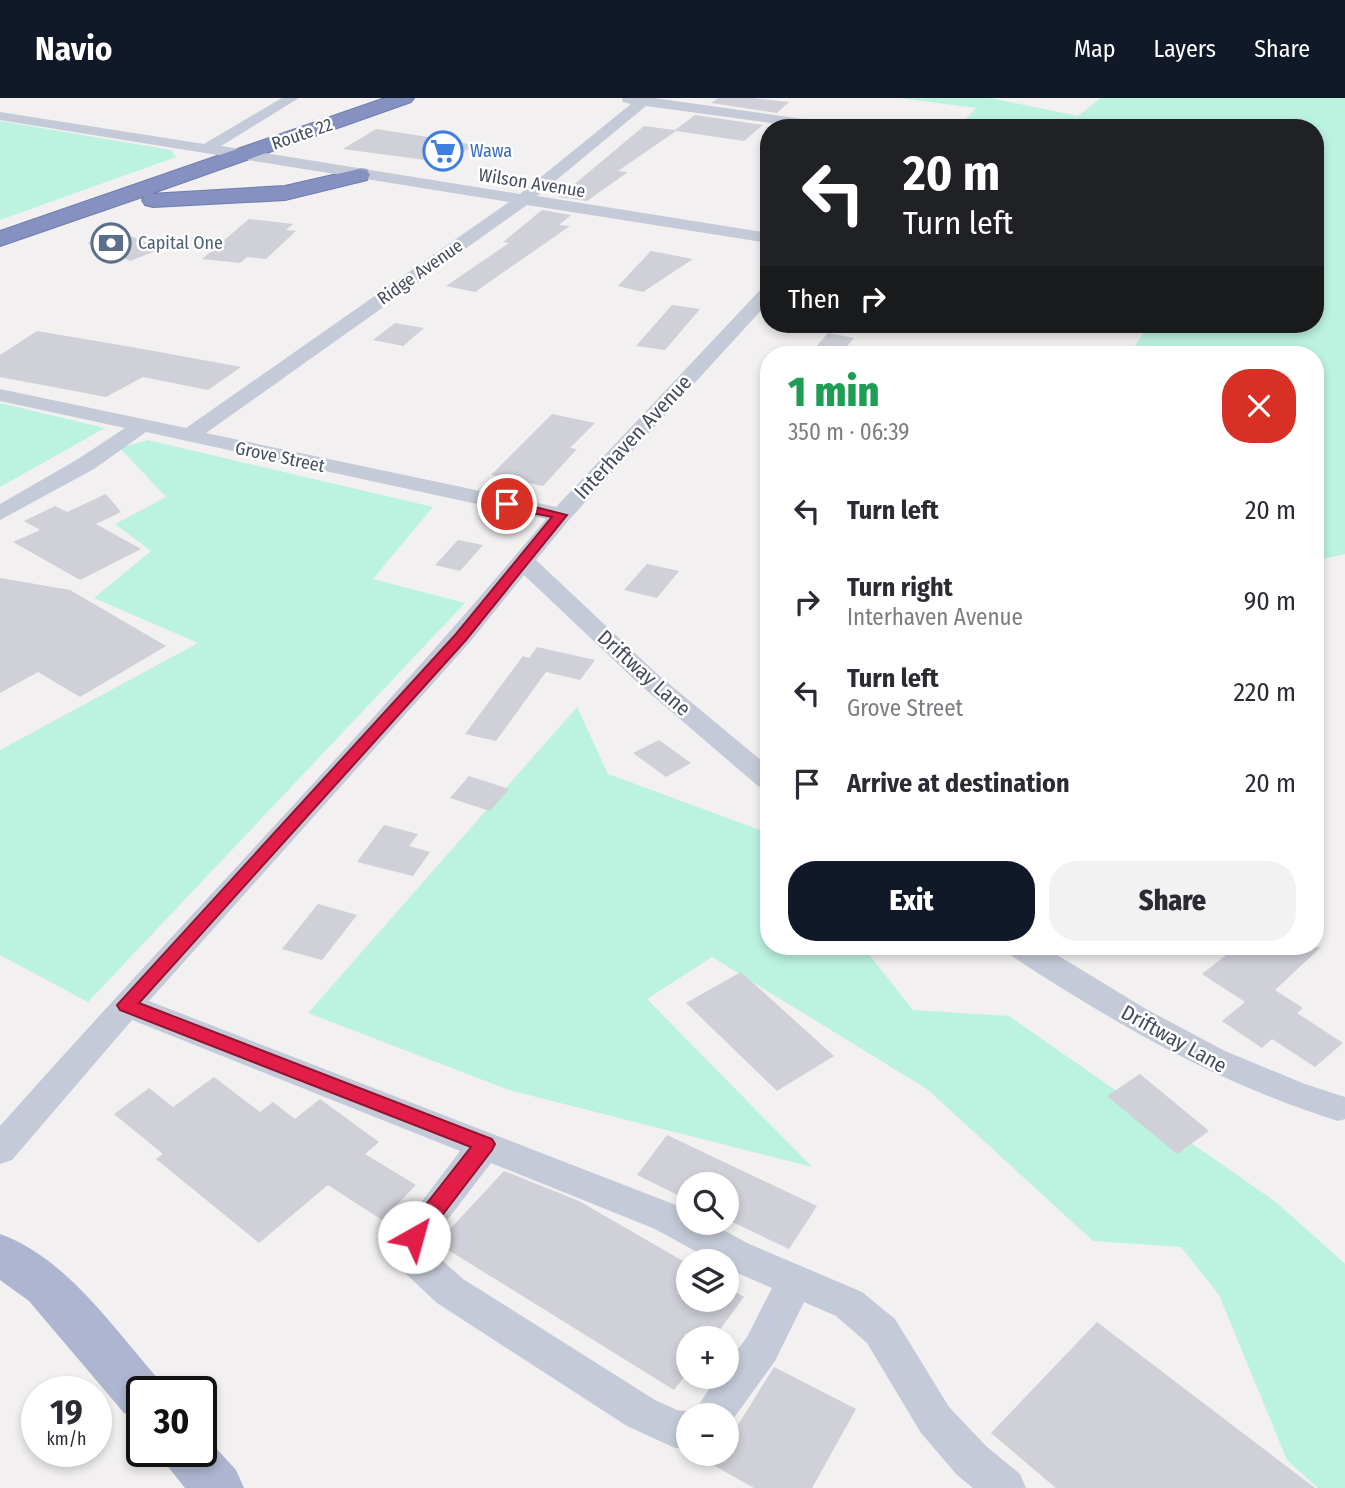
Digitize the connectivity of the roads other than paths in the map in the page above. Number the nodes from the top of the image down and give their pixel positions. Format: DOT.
graph roads {
  1 [pos="292,98"];
  2 [pos="381,98"];
  3 [pos="404,98"];
  4 [pos="618,98"];
  5 [pos="645,100"];
  6 [pos="0,116"];
  7 [pos="778,119"];
  8 [pos="222,153"];
  9 [pos="321,169"];
  10 [pos="359,175"];
  11 [pos="302,189"];
  12 [pos="521,201"];
  13 [pos="5,234"];
  14 [pos="760,237"];
  15 [pos="760,301"];
  16 [pos="0,395"];
  17 [pos="140,427"];
  18 [pos="187,437"];
  19 [pos="0,513"];
  20 [pos="561,515"];
  21 [pos="523,561"];
  22 [pos="760,773"];
  23 [pos="1034,955"];
  24 [pos="126,1005"];
  25 [pos="1338,1108"];
  26 [pos="485,1144"];
  27 [pos="0,1150"];
  28 [pos="0,1254"];
  29 [pos="796,1279"];
  30 [pos="126,1379"];
  31 [pos="722,1403"];
  32 [pos="676,1429"];
  33 [pos="200,1467"];
  34 [pos="218,1488"];
  35 [pos="1004,1488"];
  1 -- 8 [label="street"];
  2 -- 8 [label="highway"];
  3 -- 8 [label="highway, Route 22"];
  4 -- 5 [label="street"];
  5 -- 7 [label="street"];
  5 -- 12 [label="street, Ridge Avenue"];
  6 -- 8 [label="street, Wilson Avenue"];
  8 -- 9 [label="street, Wilson Avenue"];
  8 -- 13 [label="highway"];
  8 -- 13 [label="highway"];
  9 -- 10 [label="street, Wilson Avenue"];
  9 -- 11 [label="highway"];
  10 -- 11 [label="highway"];
  10 -- 12 [label="street, Wilson Avenue"];
  11 -- 13 [label="highway"];
  12 -- 14 [label="street, Wilson Avenue"];
  12 -- 18 [label="street, Ridge Avenue"];
  15 -- 20 [label="street, Interhaven Avenue"];
  16 -- 17 [label="street, Grove Street"];
  17 -- 18 [label="street, Grove Street"];
  17 -- 19 [label="street"];
  18 -- 20 [label="street, Grove Street"];
  20 -- 21 [label="street, Interhaven Avenue"];
  21 -- 22 [label="street, Driftway Lane"];
  21 -- 24 [label="street, Interhaven Avenue"];
  23 -- 25 [label="street, Driftway Lane"];
  24 -- 26 [label="street"];
  24 -- 27 [label="street, Interhaven Avenue"];
  26 -- 29 [label="street"];
  26 -- 32 [label="street"];
  28 -- 30 [label="main road"];
  29 -- 31 [label="street"];
  29 -- 35 [label="street"];
  33 -- 34 [label="main road"];
}
